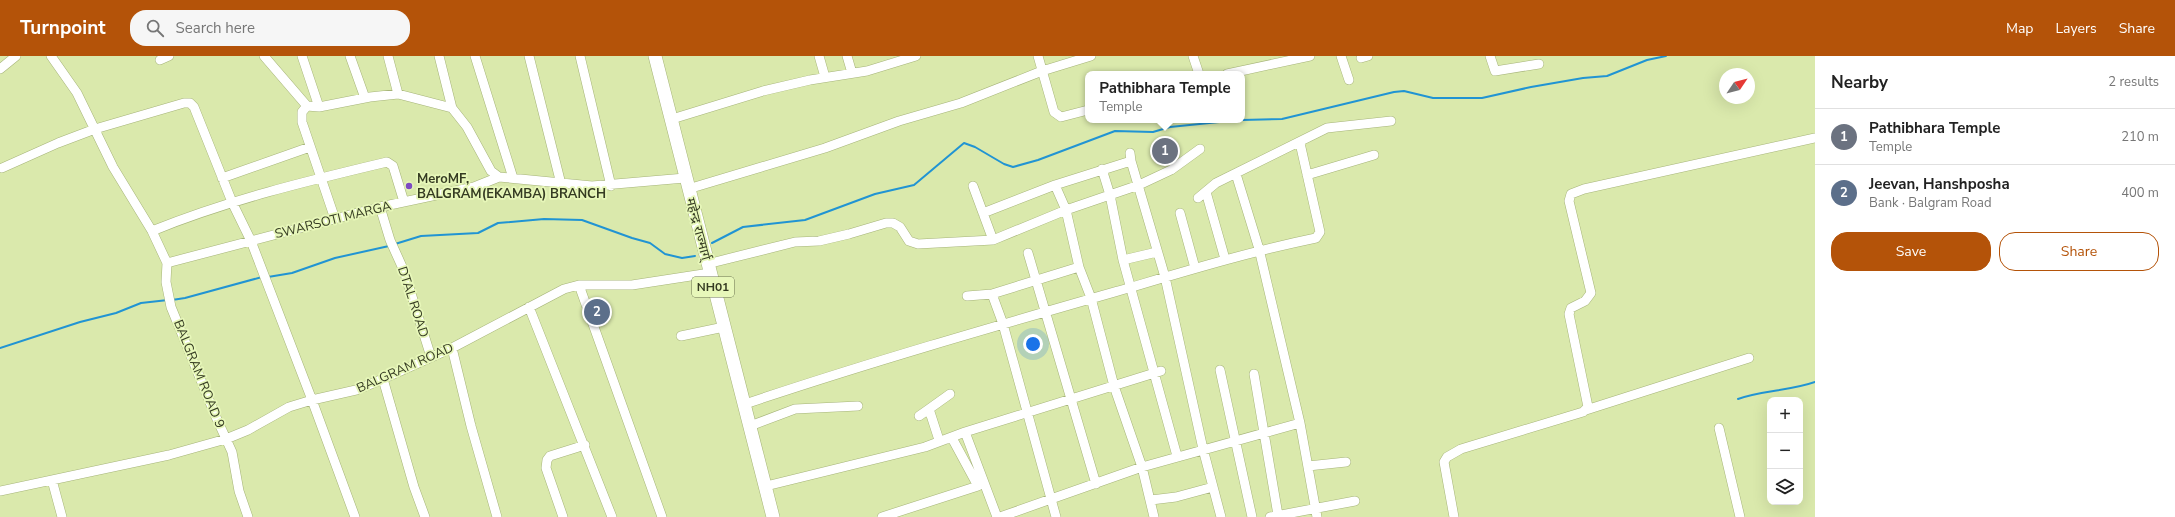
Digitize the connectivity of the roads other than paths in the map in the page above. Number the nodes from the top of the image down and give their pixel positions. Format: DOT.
graph roads {
  1 [pos="16,56"];
  2 [pos="51,56"];
  3 [pos="169,56"];
  4 [pos="264,56"];
  5 [pos="302,56"];
  6 [pos="350,56"];
  7 [pos="388,56"];
  8 [pos="439,56"];
  9 [pos="475,56"];
  10 [pos="529,56"];
  11 [pos="580,56"];
  12 [pos="655,56"];
  13 [pos="819,56"];
  14 [pos="847,56"];
  15 [pos="916,56"];
  16 [pos="1038,56"];
  17 [pos="1091,56"];
  18 [pos="1193,56"];
  19 [pos="1310,56"];
  20 [pos="1341,56"];
  21 [pos="1490,56"];
  22 [pos="160,60"];
  23 [pos="1539,64"];
  24 [pos="0,69"];
  25 [pos="1042,71"];
  26 [pos="1198,71"];
  27 [pos="1241,71"];
  28 [pos="852,73"];
  29 [pos="825,77"];
  30 [pos="1349,80"];
  31 [pos="398,94"];
  32 [pos="365,98"];
  33 [pos="307,106"];
  34 [pos="319,107"];
  35 [pos="452,108"];
  36 [pos="1085,111"];
  37 [pos="672,119"];
  38 [pos="1391,120"];
  39 [pos="95,129"];
  40 [pos="1815,138"];
  41 [pos="1300,143"];
  42 [pos="310,147"];
  43 [pos="1200,149"];
  44 [pos="1374,155"];
  45 [pos="2,168"];
  46 [pos="1102,169"];
  47 [pos="1236,174"];
  48 [pos="1307,175"];
  49 [pos="499,177"];
  50 [pos="222,178"];
  51 [pos="322,178"];
  52 [pos="513,178"];
  53 [pos="687,183"];
  54 [pos="561,184"];
  55 [pos="1055,185"];
  56 [pos="1138,185"];
  57 [pos="611,186"];
  58 [pos="973,186"];
  59 [pos="1206,192"];
  60 [pos="1110,195"];
  61 [pos="1198,198"];
  62 [pos="232,202"];
  63 [pos="404,202"];
  64 [pos="380,207"];
  65 [pos="1066,210"];
  66 [pos="982,213"];
  67 [pos="1180,213"];
  68 [pos="335,219"];
  69 [pos="152,231"];
  70 [pos="992,240"];
  71 [pos="251,241"];
  72 [pos="1259,249"];
  73 [pos="1157,252"];
  74 [pos="1028,253"];
  75 [pos="1225,259"];
  76 [pos="1123,260"];
  77 [pos="167,263"];
  78 [pos="1079,267"];
  79 [pos="1195,268"];
  80 [pos="708,269"];
  81 [pos="1165,277"];
  82 [pos="1037,279"];
  83 [pos="579,285"];
  84 [pos="1132,287"];
  85 [pos="992,294"];
  86 [pos="967,296"];
  87 [pos="1091,298"];
  88 [pos="529,307"];
  89 [pos="1047,311"];
  90 [pos="1003,324"];
  91 [pos="724,327"];
  92 [pos="681,336"];
  93 [pos="452,348"];
  94 [pos="431,357"];
  95 [pos="1749,358"];
  96 [pos="1220,370"];
  97 [pos="1158,372"];
  98 [pos="1254,374"];
  99 [pos="383,379"];
  100 [pos="1114,386"];
  101 [pos="950,394"];
  102 [pos="312,400"];
  103 [pos="1070,400"];
  104 [pos="745,404"];
  105 [pos="858,406"];
  106 [pos="929,409"];
  107 [pos="1586,410"];
  108 [pos="1028,413"];
  109 [pos="919,416"];
  110 [pos="1300,423"];
  111 [pos="750,426"];
  112 [pos="1719,428"];
  113 [pos="965,432"];
  114 [pos="1263,433"];
  115 [pos="226,439"];
  116 [pos="939,440"];
  117 [pos="1234,441"];
  118 [pos="584,445"];
  119 [pos="924,447"];
  120 [pos="1203,449"];
  121 [pos="1178,456"];
  122 [pos="1346,462"];
  123 [pos="1308,466"];
  124 [pos="1142,467"];
  125 [pos="52,480"];
  126 [pos="1096,484"];
  127 [pos="766,486"];
  128 [pos="1213,487"];
  129 [pos="0,491"];
  130 [pos="1051,499"];
  131 [pos="1151,500"];
  132 [pos="1355,501"];
  133 [pos="1315,507"];
  134 [pos="1274,516"];
  135 [pos="62,517"];
  136 [pos="248,517"];
  137 [pos="355,517"];
  138 [pos="425,517"];
  139 [pos="497,517"];
  140 [pos="563,517"];
  141 [pos="612,517"];
  142 [pos="662,517"];
  143 [pos="773,517"];
  144 [pos="882,517"];
  145 [pos="999,517"];
  146 [pos="1056,517"];
  147 [pos="1154,517"];
  148 [pos="1222,517"];
  149 [pos="1252,517"];
  150 [pos="1317,517"];
  151 [pos="1454,517"];
  152 [pos="1740,517"];
  1 -- 24 [label="street"];
  2 -- 39 [label="street, BALGRAM ROAD 9"];
  3 -- 22 [label="street"];
  4 -- 33 [label="street"];
  5 -- 34 [label="street"];
  6 -- 32 [label="street"];
  7 -- 31 [label="street"];
  8 -- 35 [label="street"];
  9 -- 52 [label="street"];
  10 -- 54 [label="street"];
  11 -- 57 [label="street"];
  12 -- 37 [label="highway, महेन्द्र राज्मार्ग् / NH01"];
  13 -- 29 [label="street"];
  14 -- 28 [label="street"];
  15 -- 28 [label="street"];
  16 -- 25 [label="street"];
  17 -- 25 [label="street"];
  18 -- 26 [label="street"];
  19 -- 27 [label="street"];
  20 -- 30 [label="street"];
  21 -- 23 [label="street"];
  25 -- 36 [label="street"];
  25 -- 53 [label="street"];
  28 -- 29 [label="street"];
  29 -- 37 [label="street"];
  31 -- 32 [label="street"];
  31 -- 35 [label="street"];
  32 -- 34 [label="street"];
  33 -- 34 [label="street"];
  33 -- 42 [label="street"];
  35 -- 49 [label="street"];
  37 -- 53 [label="highway, महेन्द्र राज्मार्ग् / NH01"];
  38 -- 41 [label="street"];
  39 -- 45 [label="street"];
  39 -- 50 [label="street"];
  39 -- 69 [label="street, BALGRAM ROAD 9"];
  40 -- 107 [label="street"];
  41 -- 47 [label="street"];
  41 -- 48 [label="street"];
  42 -- 50 [label="street"];
  42 -- 51 [label="street"];
  43 -- 56 [label="street, BALGRAM ROAD"];
  44 -- 48 [label="street"];
  46 -- 55 [label="street"];
  46 -- 56 [label="street"];
  46 -- 60 [label="street"];
  47 -- 59 [label="street"];
  47 -- 72 [label="street"];
  48 -- 72 [label="street"];
  49 -- 52 [label="street"];
  49 -- 63 [label="street, SWARSOTI MARGA"];
  50 -- 62 [label="street"];
  51 -- 62 [label="street"];
  51 -- 63 [label="street"];
  51 -- 68 [label="street"];
  52 -- 54 [label="street"];
  53 -- 57 [label="street"];
  53 -- 80 [label="highway, महेन्द्र राज्मार्ग् / NH01"];
  54 -- 57 [label="street"];
  55 -- 65 [label="street"];
  55 -- 66 [label="street"];
  56 -- 60 [label="street, BALGRAM ROAD"];
  56 -- 73 [label="street"];
  58 -- 66 [label="street"];
  59 -- 61 [label="street"];
  59 -- 75 [label="street"];
  60 -- 65 [label="street, BALGRAM ROAD"];
  60 -- 76 [label="street"];
  62 -- 69 [label="street"];
  62 -- 71 [label="street"];
  63 -- 64 [label="street, SWARSOTI MARGA"];
  64 -- 68 [label="street, SWARSOTI MARGA"];
  64 -- 94 [label="street, DTAL ROAD"];
  65 -- 70 [label="street, BALGRAM ROAD"];
  65 -- 78 [label="street"];
  66 -- 70 [label="street"];
  67 -- 79 [label="street"];
  68 -- 71 [label="street, SWARSOTI MARGA"];
  69 -- 77 [label="street, BALGRAM ROAD 9"];
  70 -- 80 [label="street, BALGRAM ROAD"];
  71 -- 77 [label="street, SWARSOTI MARGA"];
  71 -- 102 [label="street"];
  72 -- 75 [label="street"];
  72 -- 110 [label="street"];
  73 -- 76 [label="street"];
  73 -- 81 [label="street"];
  74 -- 82 [label="street"];
  75 -- 79 [label="street"];
  76 -- 84 [label="street"];
  77 -- 115 [label="street, BALGRAM ROAD 9"];
  78 -- 82 [label="street"];
  78 -- 87 [label="street"];
  79 -- 81 [label="street"];
  80 -- 83 [label="street, BALGRAM ROAD"];
  80 -- 91 [label="highway, महेन्द्र राज्मार्ग् / NH01"];
  81 -- 84 [label="street"];
  81 -- 120 [label="street"];
  82 -- 85 [label="street"];
  82 -- 89 [label="street"];
  83 -- 88 [label="street, BALGRAM ROAD"];
  83 -- 142 [label="street"];
  84 -- 87 [label="street"];
  84 -- 97 [label="street"];
  85 -- 86 [label="street"];
  85 -- 90 [label="street"];
  87 -- 89 [label="street"];
  87 -- 100 [label="street"];
  88 -- 93 [label="street, BALGRAM ROAD"];
  88 -- 118 [label="street"];
  89 -- 90 [label="street"];
  89 -- 103 [label="street"];
  90 -- 104 [label="street"];
  90 -- 108 [label="street"];
  91 -- 92 [label="street"];
  91 -- 104 [label="highway, महेन्द्र राज्मार्ग् / NH01"];
  93 -- 94 [label="street, BALGRAM ROAD"];
  93 -- 139 [label="street"];
  94 -- 99 [label="street, BALGRAM ROAD"];
  95 -- 107 [label="street"];
  96 -- 117 [label="street"];
  97 -- 100 [label="street"];
  97 -- 121 [label="street"];
  98 -- 114 [label="street"];
  99 -- 102 [label="street, BALGRAM ROAD"];
  99 -- 138 [label="street"];
  100 -- 103 [label="street"];
  100 -- 124 [label="street"];
  101 -- 106 [label="street"];
  102 -- 115 [label="street, BALGRAM ROAD"];
  102 -- 137 [label="street"];
  103 -- 108 [label="street"];
  103 -- 126 [label="street"];
  104 -- 111 [label="highway, महेन्द्र राज्मार्ग् / NH01"];
  105 -- 111 [label="street"];
  106 -- 109 [label="street"];
  106 -- 116 [label="street"];
  107 -- 151 [label="street"];
  108 -- 113 [label="street"];
  108 -- 130 [label="street"];
  110 -- 114 [label="street"];
  110 -- 123 [label="street"];
  111 -- 127 [label="highway, महेन्द्र राज्मार्ग् / NH01"];
  112 -- 152 [label="street"];
  113 -- 116 [label="street"];
  113 -- 145 [label="street"];
  114 -- 117 [label="street"];
  114 -- 134 [label="street"];
  115 -- 125 [label="street, BALGRAM ROAD"];
  115 -- 136 [label="street, BALGRAM ROAD 9"];
  116 -- 119 [label="street"];
  117 -- 120 [label="street"];
  117 -- 149 [label="street"];
  118 -- 140 [label="street"];
  118 -- 141 [label="street"];
  119 -- 127 [label="street"];
  119 -- 144 [label="street"];
  120 -- 121 [label="street"];
  120 -- 128 [label="street"];
  121 -- 124 [label="street"];
  122 -- 123 [label="street"];
  123 -- 133 [label="street"];
  124 -- 126 [label="street"];
  124 -- 131 [label="street"];
  125 -- 129 [label="street, BALGRAM ROAD"];
  125 -- 135 [label="street"];
  126 -- 130 [label="street"];
  127 -- 143 [label="highway, महेन्द्र राज्मार्ग् / NH01"];
  128 -- 131 [label="street"];
  128 -- 148 [label="street"];
  130 -- 145 [label="street"];
  130 -- 146 [label="street"];
  131 -- 147 [label="street"];
  132 -- 133 [label="street"];
  133 -- 134 [label="street"];
  133 -- 150 [label="street"];
}
